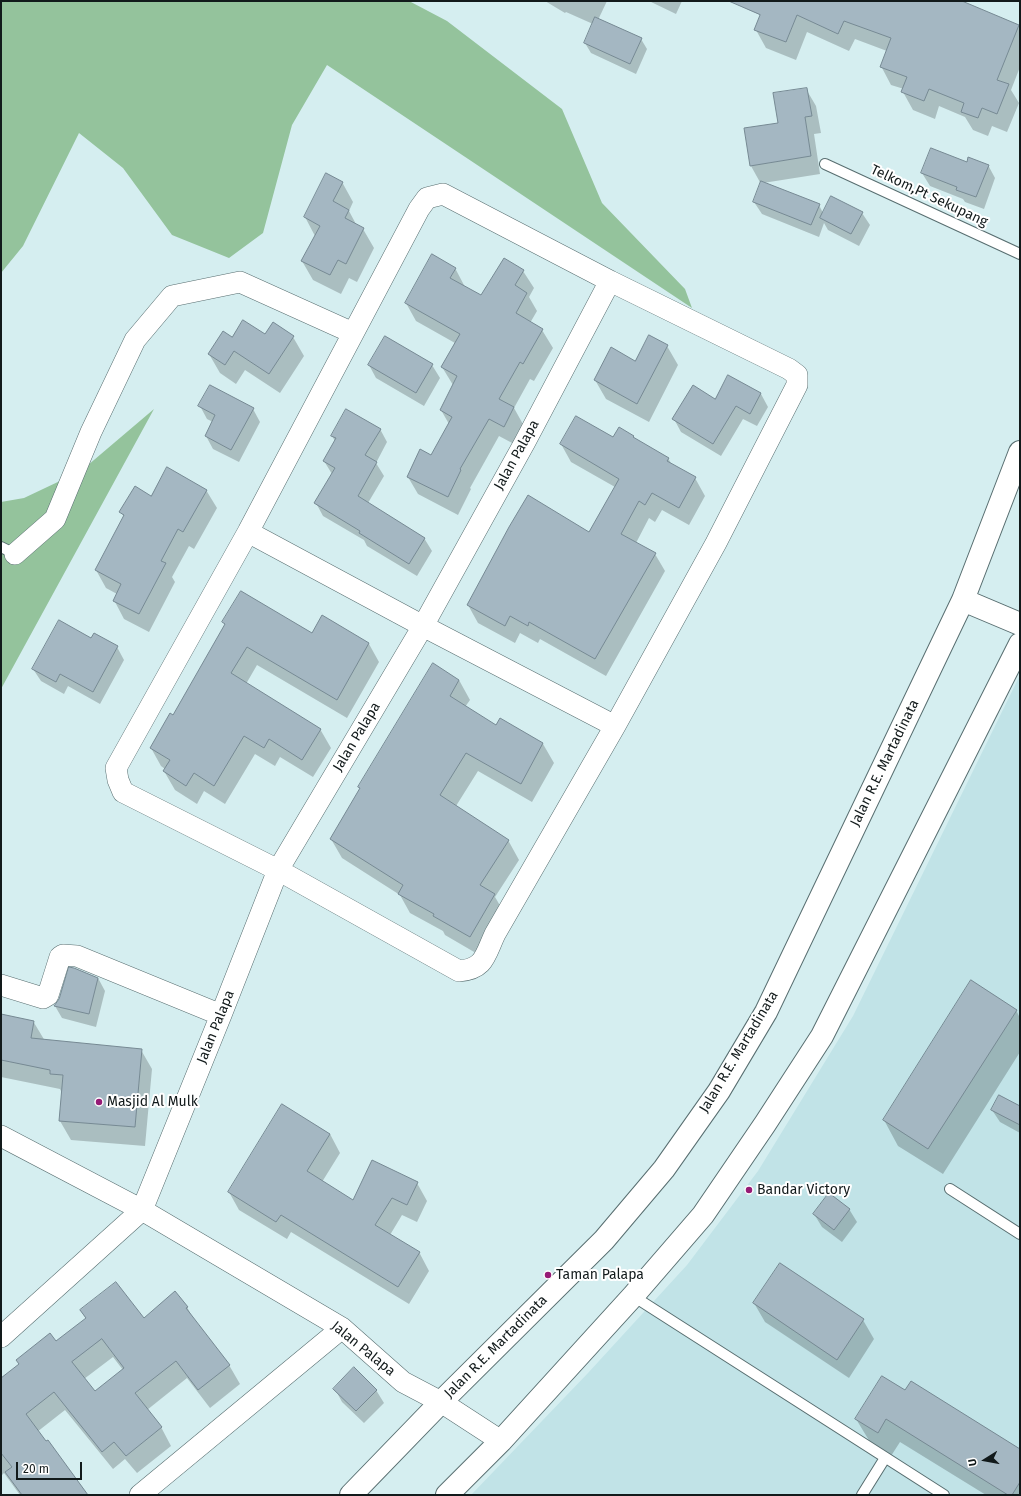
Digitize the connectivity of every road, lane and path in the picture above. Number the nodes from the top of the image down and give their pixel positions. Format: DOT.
graph roads {
  1 [pos="826,164"];
  2 [pos="1020,254"];
  3 [pos="610,281"];
  4 [pos="353,333"];
  5 [pos="1020,452"];
  6 [pos="248,532"];
  7 [pos="8,551"];
  8 [pos="963,600"];
  9 [pos="1020,624"];
  10 [pos="423,626"];
  11 [pos="1020,644"];
  12 [pos="615,726"];
  13 [pos="278,870"];
  14 [pos="1,985"];
  15 [pos="221,1015"];
  16 [pos="1,1136"];
  17 [pos="950,1189"];
  18 [pos="142,1210"];
  19 [pos="1020,1234"];
  20 [pos="633,1296"];
  21 [pos="342,1328"];
  22 [pos="1,1337"];
  23 [pos="440,1402"];
  24 [pos="501,1441"];
  25 [pos="885,1458"];
  26 [pos="140,1495"];
  27 [pos="351,1495"];
  28 [pos="447,1495"];
  29 [pos="862,1495"];
  30 [pos="944,1495"];
  1 -- 2 [label="lane, Telkom,Pt Sekupang"];
  3 -- 4 [label="street"];
  3 -- 10 [label="street, Jalan Palapa"];
  3 -- 12 [label="street"];
  4 -- 6 [label="street"];
  4 -- 7 [label="street"];
  5 -- 8 [label="highway, Jalan R.E. Martadinata"];
  6 -- 10 [label="street"];
  6 -- 13 [label="street"];
  8 -- 9 [label="highway"];
  8 -- 23 [label="highway, Jalan R.E. Martadinata"];
  10 -- 12 [label="street"];
  10 -- 13 [label="street, Jalan Palapa"];
  11 -- 20 [label="highway"];
  12 -- 13 [label="street"];
  13 -- 15 [label="street, Jalan Palapa"];
  14 -- 15 [label="street"];
  15 -- 18 [label="street, Jalan Palapa"];
  16 -- 18 [label="street, Jalan Palapa"];
  17 -- 19 [label="lane"];
  18 -- 21 [label="street, Jalan Palapa"];
  18 -- 22 [label="street, Jalan Palapa"];
  20 -- 24 [label="highway"];
  20 -- 25 [label="lane"];
  21 -- 23 [label="street, Jalan Palapa"];
  21 -- 26 [label="street"];
  23 -- 24 [label="street, Jalan Palapa"];
  23 -- 27 [label="highway, Jalan R.E. Martadinata"];
  24 -- 28 [label="highway"];
  25 -- 29 [label="lane"];
  25 -- 30 [label="lane"];
}
